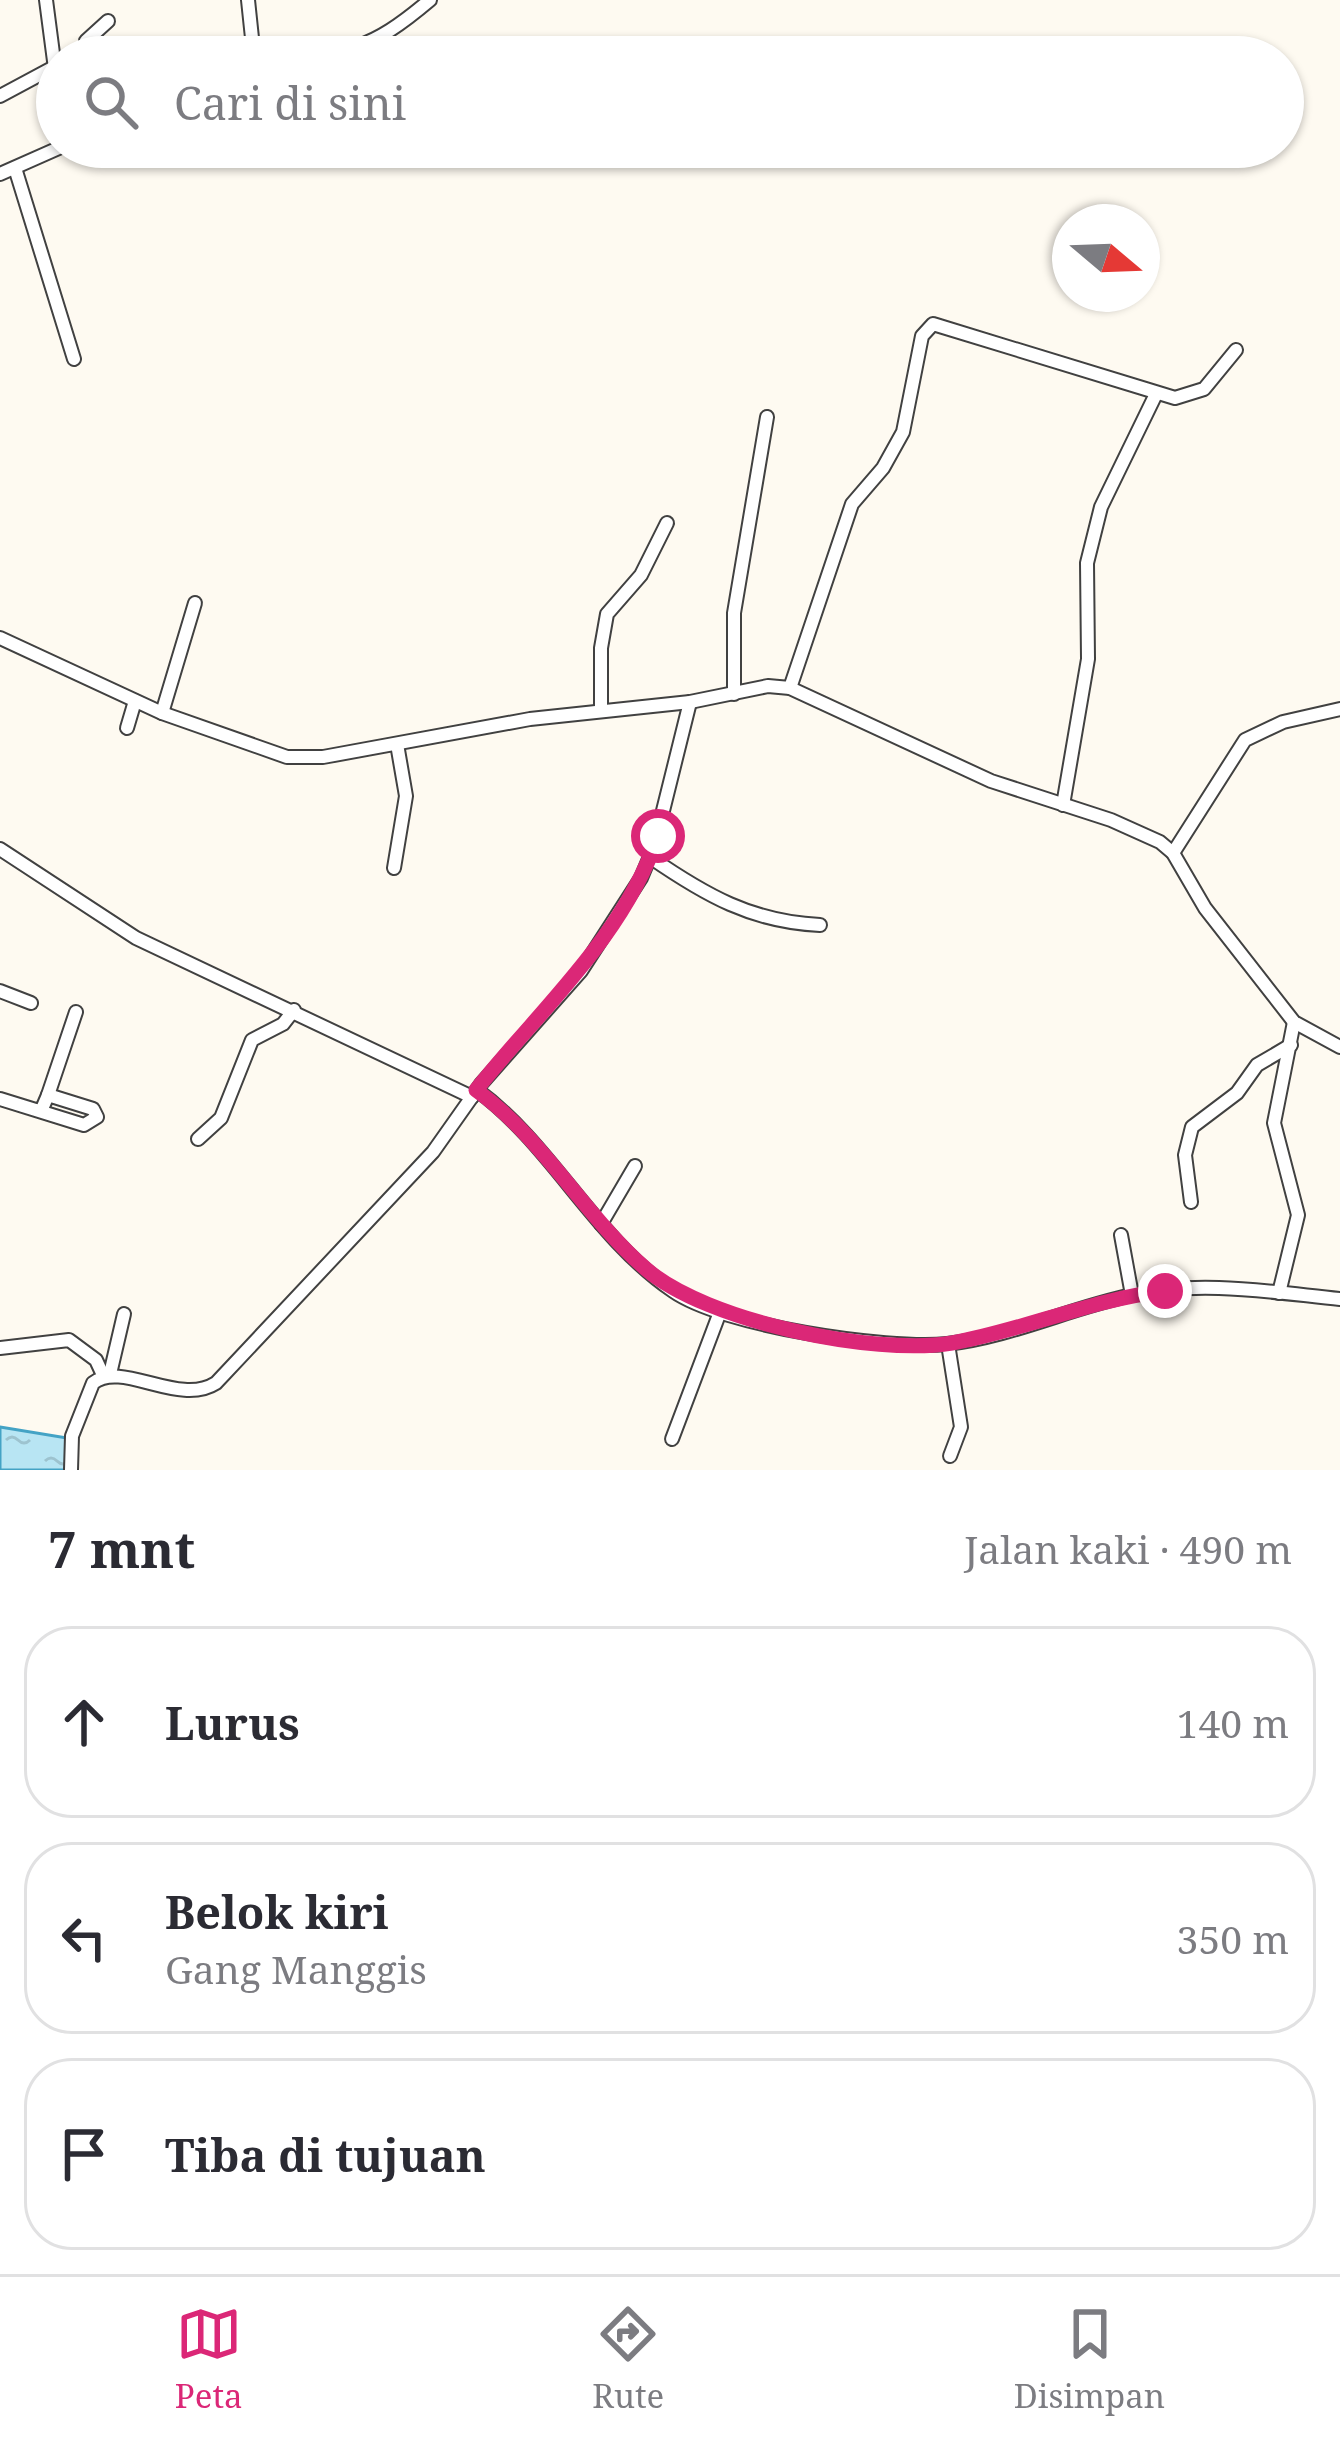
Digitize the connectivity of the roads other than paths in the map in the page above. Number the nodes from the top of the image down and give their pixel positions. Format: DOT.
graph roads {
  1 [pos="46,0"];
  2 [pos="248,0"];
  3 [pos="430,0"];
  4 [pos="108,21"];
  5 [pos="51,36"];
  6 [pos="92,36"];
  7 [pos="252,36"];
  8 [pos="384,36"];
  9 [pos="36,77"];
  10 [pos="0,96"];
  11 [pos="36,158"];
  12 [pos="15,168"];
  13 [pos="0,174"];
  14 [pos="1235,350"];
  15 [pos="74,359"];
  16 [pos="1156,394"];
  17 [pos="767,417"];
  18 [pos="667,524"];
  19 [pos="195,603"];
  20 [pos="0,638"];
  21 [pos="790,688"];
  22 [pos="734,694"];
  23 [pos="135,701"];
  24 [pos="690,702"];
  25 [pos="1340,709"];
  26 [pos="601,710"];
  27 [pos="162,713"];
  28 [pos="127,728"];
  29 [pos="397,744"];
  30 [pos="1063,805"];
  31 [pos="0,849"];
  32 [pos="1172,853"];
  33 [pos="650,857"];
  34 [pos="394,868"];
  35 [pos="820,925"];
  36 [pos="0,991"];
  37 [pos="31,1003"];
  38 [pos="294,1010"];
  39 [pos="76,1012"];
  40 [pos="1294,1022"];
  41 [pos="1291,1045"];
  42 [pos="1340,1047"];
  43 [pos="474,1094"];
  44 [pos="48,1095"];
  45 [pos="0,1099"];
  46 [pos="42,1109"];
  47 [pos="198,1139"];
  48 [pos="635,1166"];
  49 [pos="1191,1202"];
  50 [pos="601,1224"];
  51 [pos="1121,1235"];
  52 [pos="1279,1293"];
  53 [pos="1132,1295"];
  54 [pos="1340,1299"];
  55 [pos="720,1312"];
  56 [pos="124,1313"];
  57 [pos="948,1344"];
  58 [pos="0,1348"];
  59 [pos="107,1374"];
  60 [pos="672,1439"];
  61 [pos="950,1456"];
  62 [pos="71,1470"];
  1 -- 5 [label="street"];
  2 -- 7 [label="street"];
  3 -- 8 [label="street"];
  4 -- 6 [label="street"];
  9 -- 10 [label="street"];
  11 -- 12 [label="street"];
  12 -- 13 [label="street"];
  12 -- 15 [label="street"];
  14 -- 16 [label="street"];
  16 -- 21 [label="street"];
  16 -- 30 [label="street"];
  17 -- 22 [label="street"];
  18 -- 26 [label="street"];
  19 -- 27 [label="street"];
  20 -- 23 [label="street"];
  21 -- 22 [label="street"];
  21 -- 30 [label="street"];
  22 -- 24 [label="street"];
  23 -- 27 [label="street"];
  23 -- 28 [label="street"];
  24 -- 26 [label="street"];
  24 -- 33 [label="street"];
  25 -- 32 [label="street"];
  26 -- 29 [label="street"];
  27 -- 29 [label="street"];
  29 -- 34 [label="street"];
  30 -- 32 [label="street"];
  31 -- 38 [label="street"];
  32 -- 40 [label="street"];
  33 -- 35 [label="street"];
  33 -- 43 [label="street"];
  36 -- 37 [label="street"];
  38 -- 43 [label="street"];
  38 -- 47 [label="street"];
  39 -- 44 [label="street"];
  40 -- 41 [label="street"];
  40 -- 42 [label="street"];
  41 -- 49 [label="street"];
  41 -- 52 [label="street"];
  43 -- 50 [label="street"];
  43 -- 59 [label="street"];
  44 -- 46 [label="street"];
  44 -- 46 [label="street"];
  45 -- 46 [label="street"];
  48 -- 50 [label="street"];
  50 -- 55 [label="street"];
  51 -- 53 [label="street"];
  52 -- 53 [label="street"];
  52 -- 54 [label="street"];
  53 -- 57 [label="street"];
  55 -- 57 [label="street"];
  55 -- 60 [label="street"];
  56 -- 59 [label="street"];
  57 -- 61 [label="street"];
  58 -- 59 [label="street"];
  59 -- 62 [label="street"];
}
